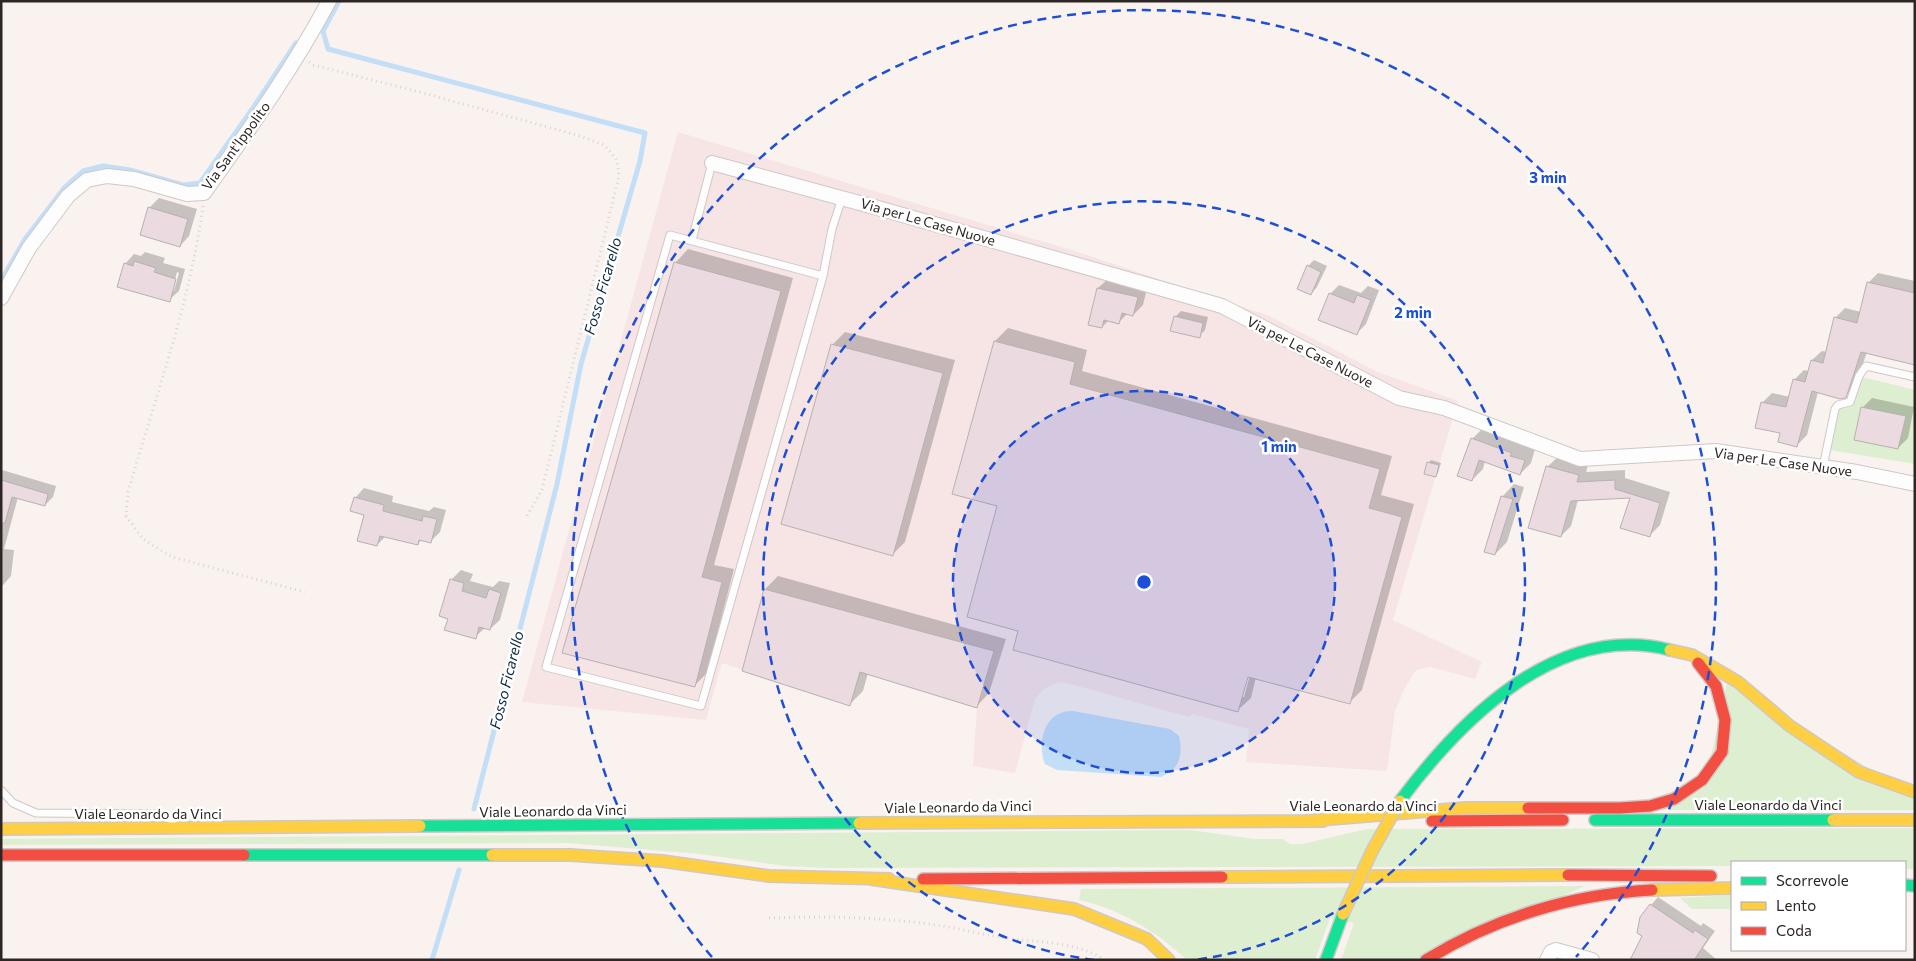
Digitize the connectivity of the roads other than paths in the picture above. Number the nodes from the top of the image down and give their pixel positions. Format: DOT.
graph roads {
  1 [pos="329,1"];
  2 [pos="712,163"];
  3 [pos="842,198"];
  4 [pos="692,240"];
  5 [pos="823,276"];
  6 [pos="1,298"];
  7 [pos="1915,377"];
  8 [pos="1823,467"];
  9 [pos="1915,484"];
  10 [pos="1692,656"];
  11 [pos="1,790"];
  12 [pos="1915,792"];
  13 [pos="1915,820"];
  14 [pos="1305,821"];
  15 [pos="1,829"];
  16 [pos="186,829"];
  17 [pos="1,855"];
  18 [pos="1731,877"];
  19 [pos="871,879"];
  20 [pos="1731,888"];
  21 [pos="1169,960"];
  22 [pos="1326,960"];
  23 [pos="1426,960"];
  24 [pos="1546,960"];
  25 [pos="1592,960"];
  1 -- 6 [label="street, Via Sant'Ippolito"];
  2 -- 3 [label="street, Via per Le Case Nuove"];
  2 -- 4 [label="lane"];
  3 -- 5 [label="lane"];
  3 -- 8 [label="street, Via per Le Case Nuove"];
  4 -- 5 [label="lane"];
  4 -- 5 [label="lane"];
  7 -- 8 [label="lane"];
  8 -- 9 [label="street, Via per Le Case Nuove"];
  10 -- 12 [label="main road"];
  10 -- 14 [label="main road"];
  10 -- 22 [label="main road, bridge"];
  11 -- 16 [label="lane"];
  13 -- 14 [label="main road, Viale Leonardo da Vinci"];
  14 -- 16 [label="main road, Viale Leonardo da Vinci"];
  15 -- 16 [label="main road, Viale Leonardo da Vinci"];
  17 -- 19 [label="main road"];
  18 -- 19 [label="main road"];
  19 -- 21 [label="main road"];
  20 -- 23 [label="main road"];
  24 -- 25 [label="street"];
}
